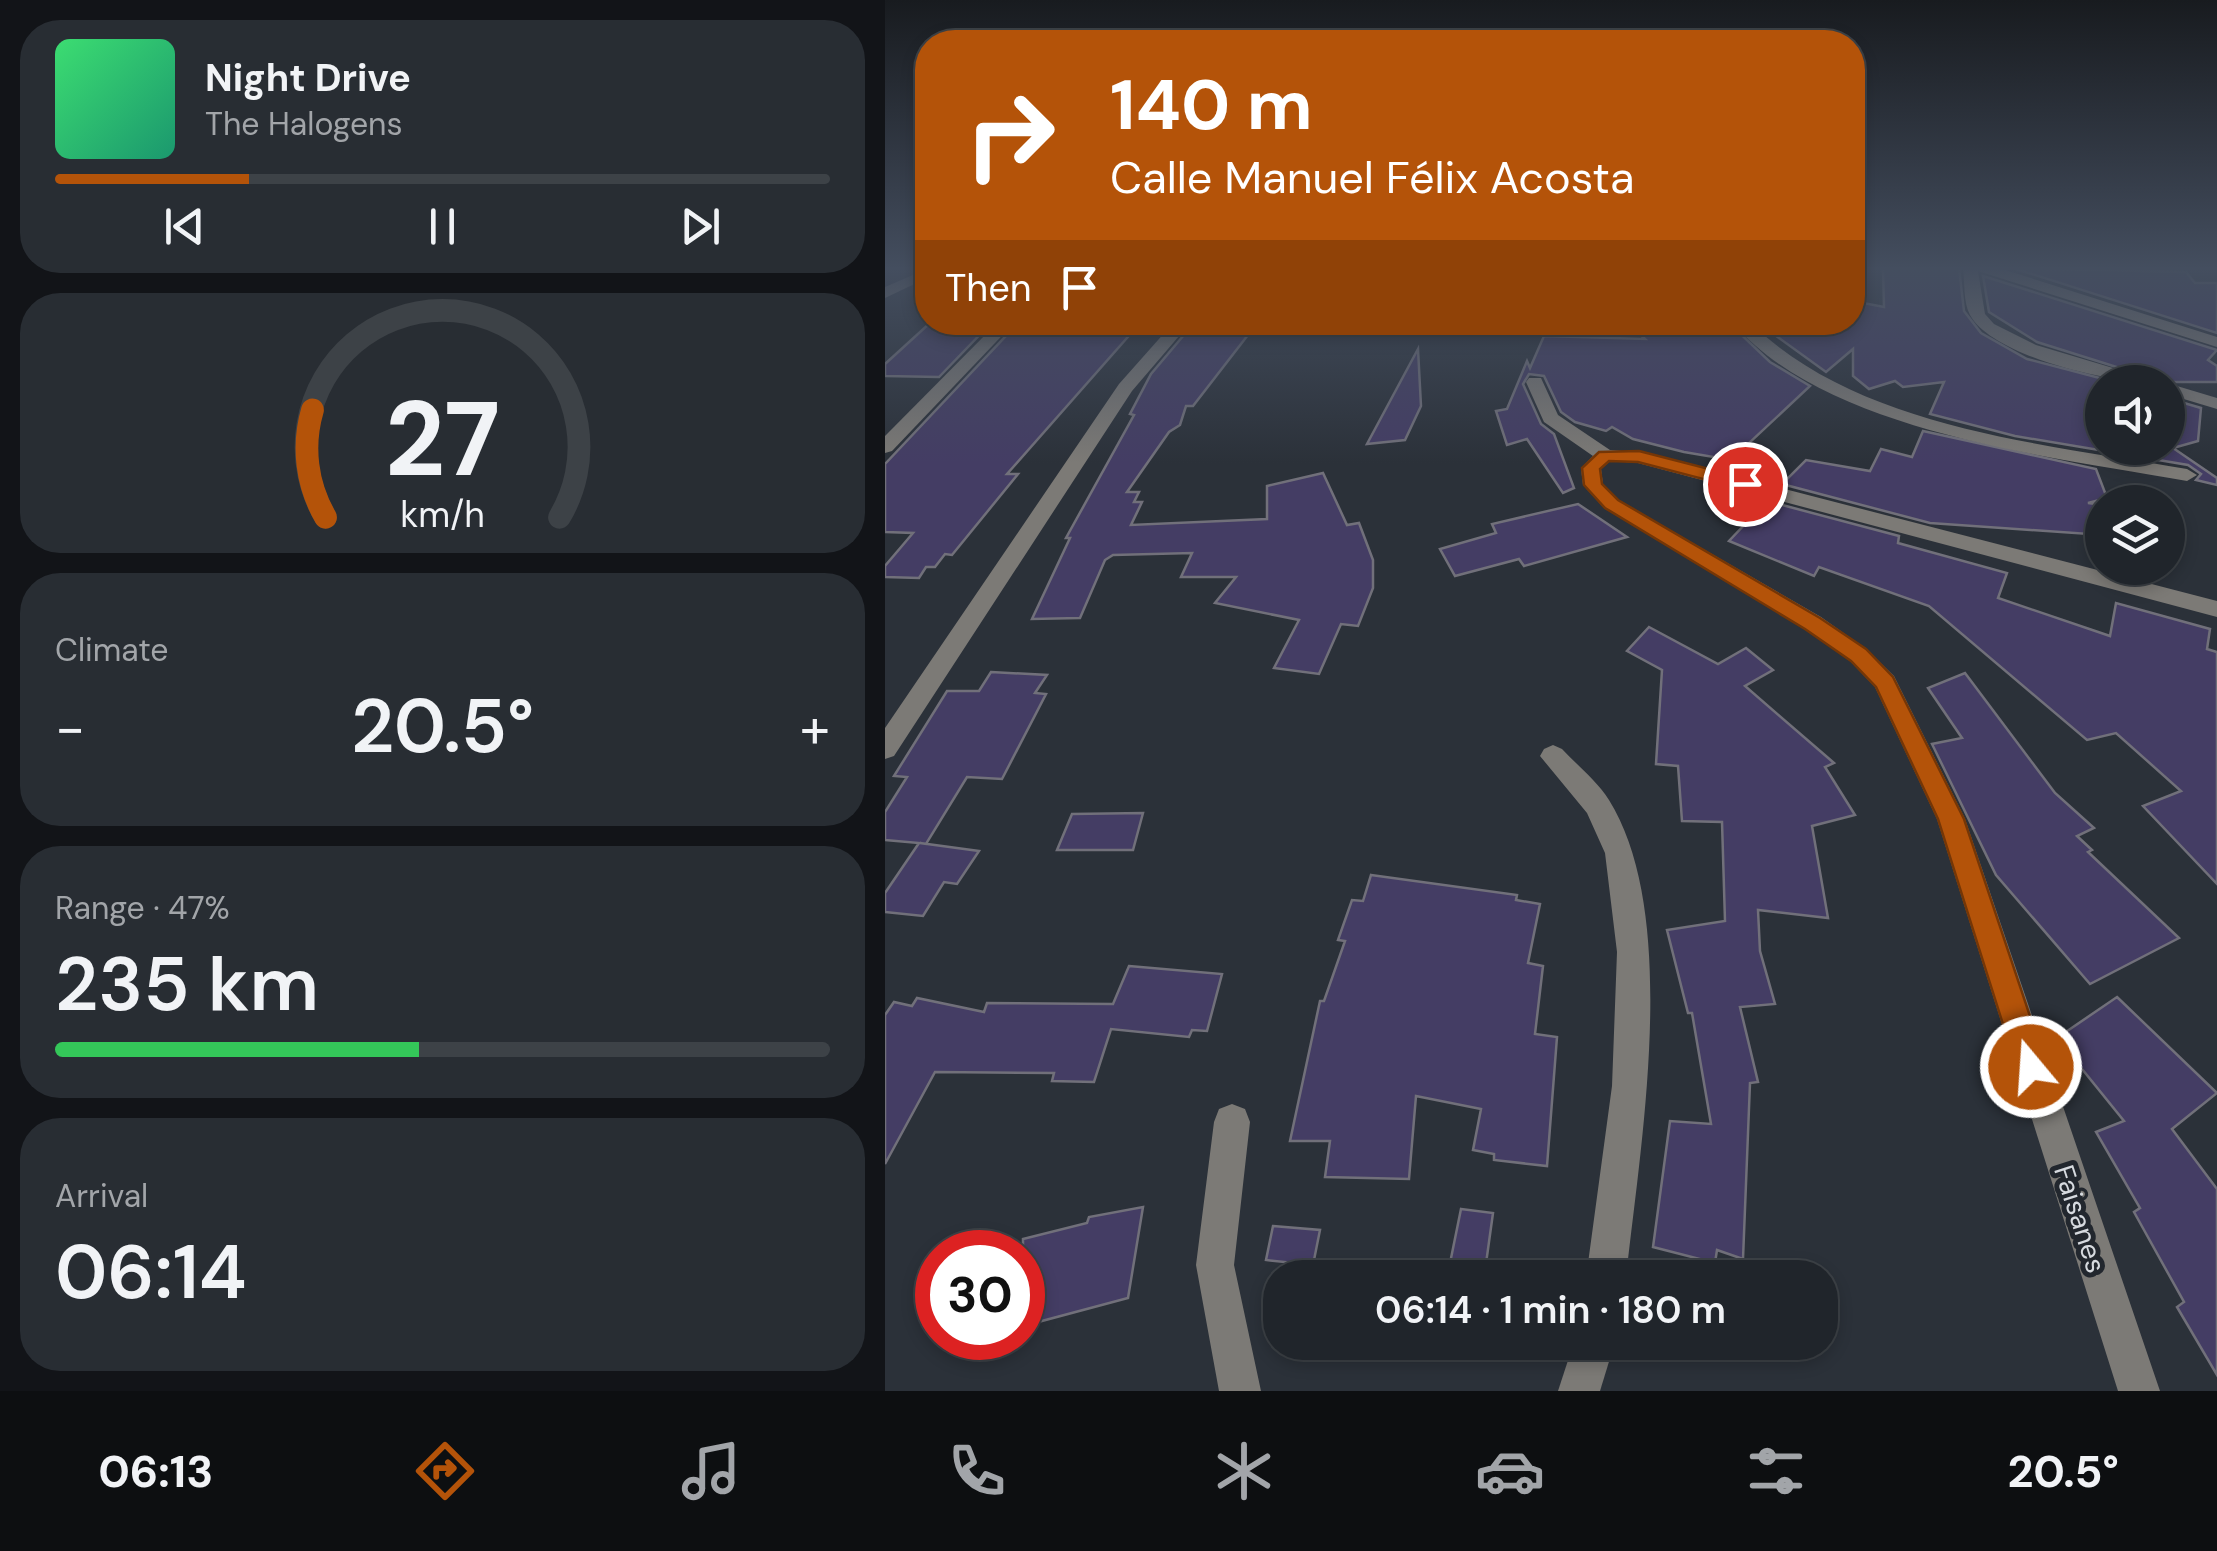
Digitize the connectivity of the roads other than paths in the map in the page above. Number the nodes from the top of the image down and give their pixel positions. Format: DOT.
graph roads {
  1 [pos="1995,333"];
  2 [pos="2188,333"];
  3 [pos="994,335"];
  4 [pos="1172,335"];
  5 [pos="1749,335"];
  6 [pos="2217,342"];
  7 [pos="2091,365"];
  8 [pos="1535,382"];
  9 [pos="2185,394"];
  10 [pos="2217,404"];
  11 [pos="885,447"];
  12 [pos="1605,455"];
  13 [pos="2187,475"];
  14 [pos="2217,609"];
  15 [pos="885,749"];
  16 [pos="1553,756"];
  17 [pos="1231,1122"];
  18 [pos="1607,1260"];
  19 [pos="1589,1360"];
  20 [pos="1240,1391"];
  21 [pos="1579,1391"];
  22 [pos="2139,1391"];
  1 -- 7 [label="street"];
  2 -- 6 [label="street"];
  3 -- 11 [label="street"];
  4 -- 15 [label="street"];
  5 -- 13 [label="street"];
  8 -- 12 [label="street"];
  9 -- 10 [label="street"];
  12 -- 14 [label="street"];
  12 -- 22 [label="street, Faisanes"];
  16 -- 18 [label="street"];
  17 -- 20 [label="street"];
  19 -- 21 [label="street"];
}
